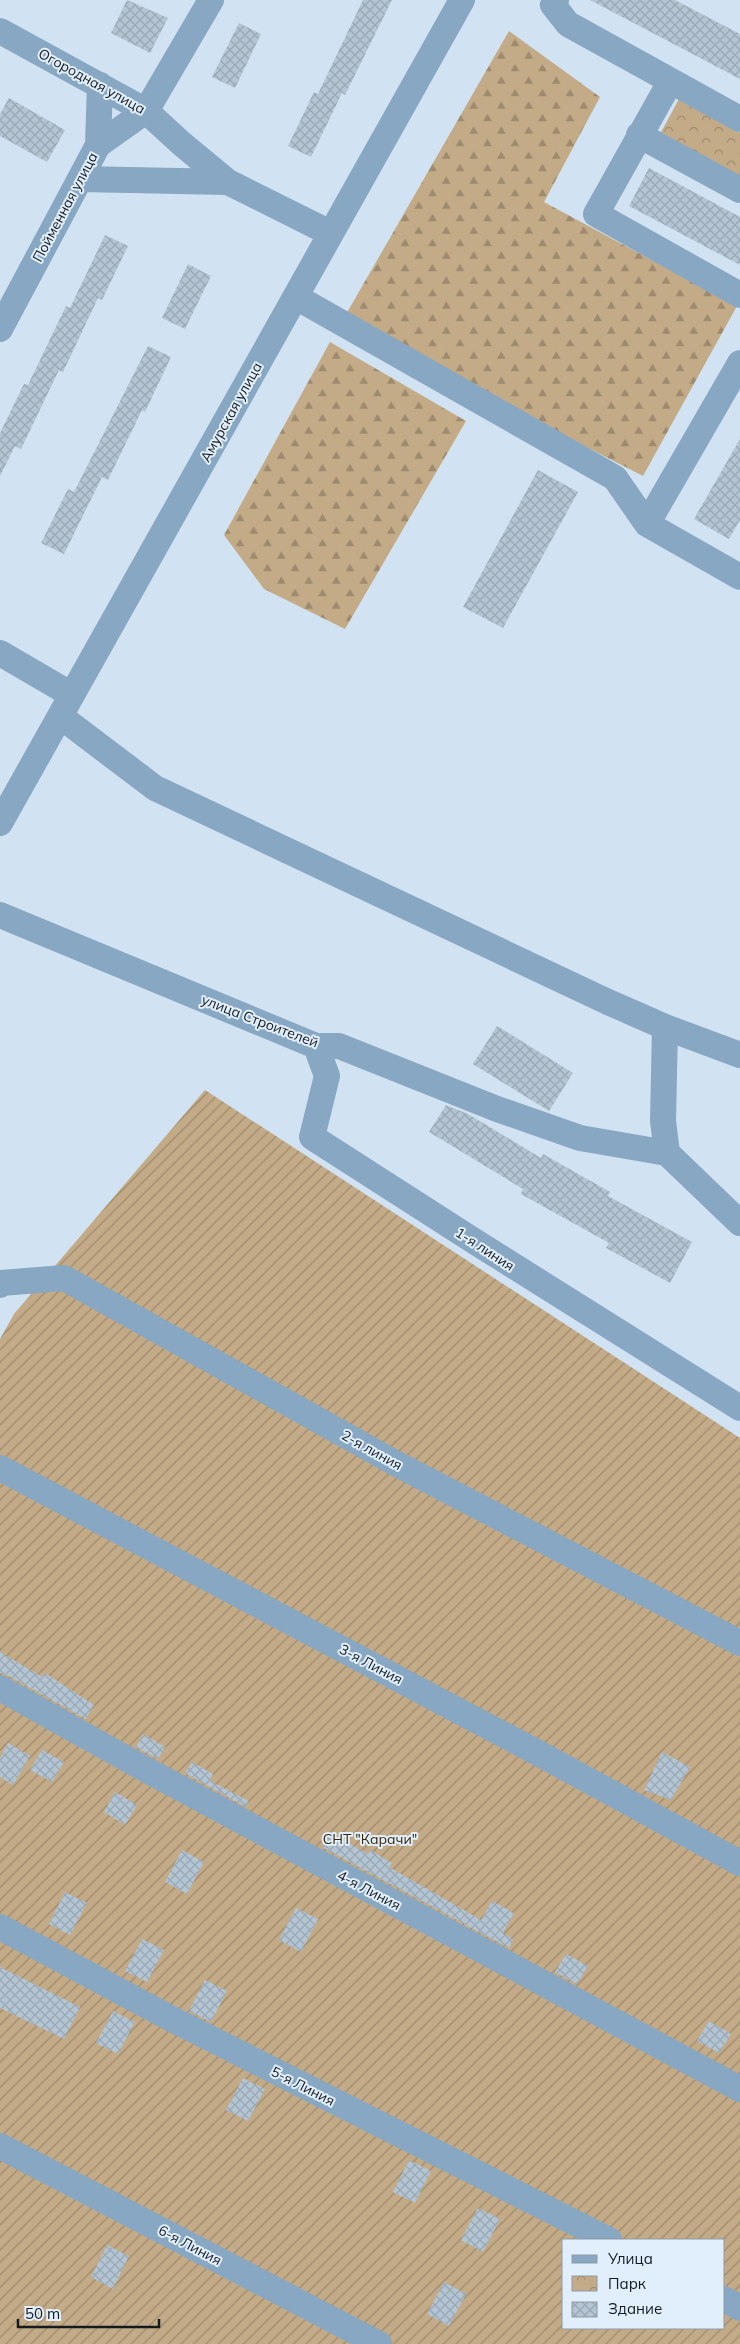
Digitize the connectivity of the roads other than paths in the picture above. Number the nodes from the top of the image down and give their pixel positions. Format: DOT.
graph roads {
  1 [pos="211,0"];
  2 [pos="462,0"];
  3 [pos="556,0"];
  4 [pos="0,31"];
  5 [pos="670,82"];
  6 [pos="100,85"];
  7 [pos="146,111"];
  8 [pos="740,119"];
  9 [pos="639,135"];
  10 [pos="98,145"];
  11 [pos="80,179"];
  12 [pos="228,182"];
  13 [pos="740,190"];
  14 [pos="330,233"];
  15 [pos="740,295"];
  16 [pos="296,297"];
  17 [pos="0,329"];
  18 [pos="740,363"];
  19 [pos="647,524"];
  20 [pos="740,576"];
  21 [pos="0,653"];
  22 [pos="66,705"];
  23 [pos="0,823"];
  24 [pos="0,915"];
  25 [pos="665,1027"];
  26 [pos="316,1046"];
  27 [pos="740,1055"];
  28 [pos="667,1153"];
  29 [pos="740,1223"];
  30 [pos="1,1284"];
  31 [pos="740,1408"];
  32 [pos="0,1468"];
  33 [pos="740,1643"];
  34 [pos="0,1688"];
  35 [pos="740,1863"];
  36 [pos="0,1927"];
  37 [pos="740,2089"];
  38 [pos="0,2146"];
  39 [pos="607,2239"];
  40 [pos="725,2300"];
  41 [pos="740,2308"];
  42 [pos="379,2344"];
  1 -- 7 [label="street, Пойменная улица"];
  2 -- 14 [label="street, Амурская улица"];
  3 -- 5 [label="street"];
  4 -- 6 [label="street, Огородная улица"];
  5 -- 8 [label="street"];
  5 -- 9 [label="street"];
  6 -- 7 [label="street, Огородная улица"];
  6 -- 10 [label="street"];
  7 -- 10 [label="street, Пойменная улица"];
  7 -- 12 [label="street, Огородная улица"];
  9 -- 13 [label="street"];
  9 -- 15 [label="street"];
  10 -- 11 [label="street, Пойменная улица"];
  11 -- 12 [label="street"];
  11 -- 17 [label="street, Пойменная улица"];
  12 -- 14 [label="street, Огородная улица"];
  14 -- 16 [label="street, Амурская улица"];
  16 -- 19 [label="street"];
  16 -- 22 [label="street, Амурская улица"];
  18 -- 19 [label="street"];
  19 -- 20 [label="street"];
  21 -- 22 [label="street"];
  22 -- 23 [label="street, Амурская улица"];
  22 -- 25 [label="street"];
  24 -- 26 [label="street, улица Строителей"];
  25 -- 27 [label="street"];
  25 -- 28 [label="street"];
  26 -- 28 [label="street, улица Строителей"];
  26 -- 31 [label="street, 1-я линия"];
  28 -- 29 [label="street"];
  30 -- 33 [label="street, 2-я линия"];
  32 -- 35 [label="street, 3-я Линия"];
  34 -- 37 [label="street, 4-я Линия"];
  36 -- 39 [label="street, 5-я Линия"];
  38 -- 42 [label="street, 6-я Линия"];
  40 -- 41 [label="street"];
}
